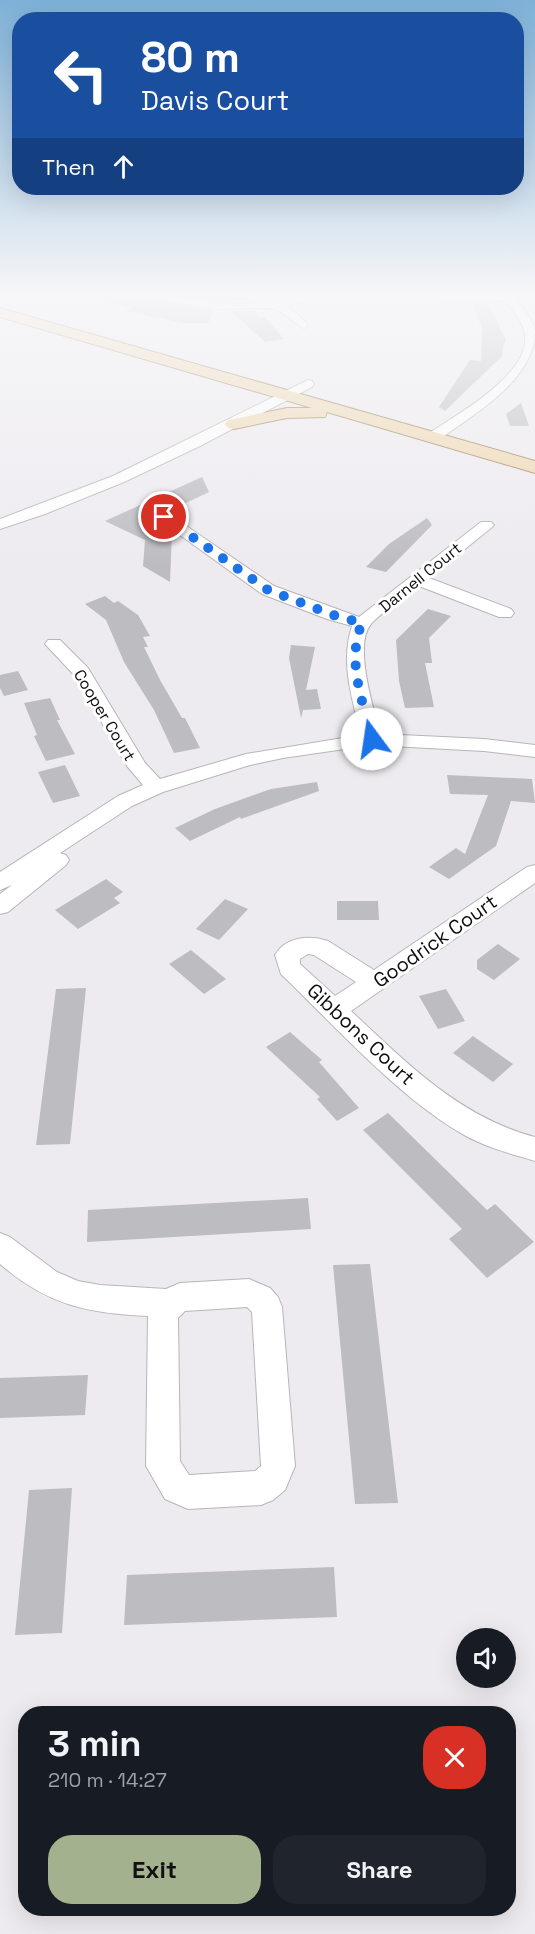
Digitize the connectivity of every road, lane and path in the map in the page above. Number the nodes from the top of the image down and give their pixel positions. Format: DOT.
graph roads {
  1 [pos="221,384"];
  2 [pos="266,384"];
  3 [pos="271,384"];
  4 [pos="506,384"];
  5 [pos="313,386"];
  6 [pos="283,388"];
  7 [pos="222,407"];
  8 [pos="353,414"];
  9 [pos="429,417"];
  10 [pos="451,423"];
  11 [pos="234,424"];
  12 [pos="472,429"];
  13 [pos="433,437"];
  14 [pos="535,467"];
  15 [pos="125,474"];
  16 [pos="164,517"];
  17 [pos="0,524"];
  18 [pos="486,525"];
  19 [pos="418,580"];
  20 [pos="505,613"];
  21 [pos="362,623"];
  22 [pos="54,644"];
  23 [pos="372,739"];
  24 [pos="535,751"];
  25 [pos="156,787"];
  26 [pos="535,872"];
  27 [pos="0,882"];
  28 [pos="0,906"];
  29 [pos="375,982"];
  30 [pos="336,1009"];
  31 [pos="535,1149"];
  32 [pos="0,1246"];
  33 [pos="170,1304"];
  1 -- 7 [label="main road"];
  2 -- 6 [label="main road"];
  3 -- 6 [label="main road"];
  4 -- 10 [label="street"];
  5 -- 6 [label="main road"];
  6 -- 7 [label="street"];
  6 -- 8 [label="main road"];
  6 -- 11 [label="street"];
  7 -- 15 [label="street"];
  8 -- 11 [label="main road"];
  8 -- 13 [label="main road"];
  9 -- 10 [label="main road"];
  10 -- 12 [label="main road"];
  10 -- 13 [label="street"];
  11 -- 15 [label="street"];
  13 -- 14 [label="main road"];
  15 -- 17 [label="street"];
  16 -- 21 [label="street"];
  18 -- 19 [label="street, Darnell Court"];
  19 -- 20 [label="street"];
  19 -- 21 [label="street, Darnell Court"];
  21 -- 23 [label="street, Darnell Court"];
  22 -- 25 [label="street, Cooper Court"];
  23 -- 24 [label="street"];
  23 -- 25 [label="street"];
  25 -- 27 [label="street"];
  25 -- 28 [label="street"];
  26 -- 29 [label="street, Goodrick Court"];
  29 -- 30 [label="street, Goodrick Court"];
  29 -- 30 [label="street, Gibbons Court"];
  30 -- 31 [label="street, Gibbons Court"];
  32 -- 33 [label="street"];
  33 -- 33 [label="street"];
}
